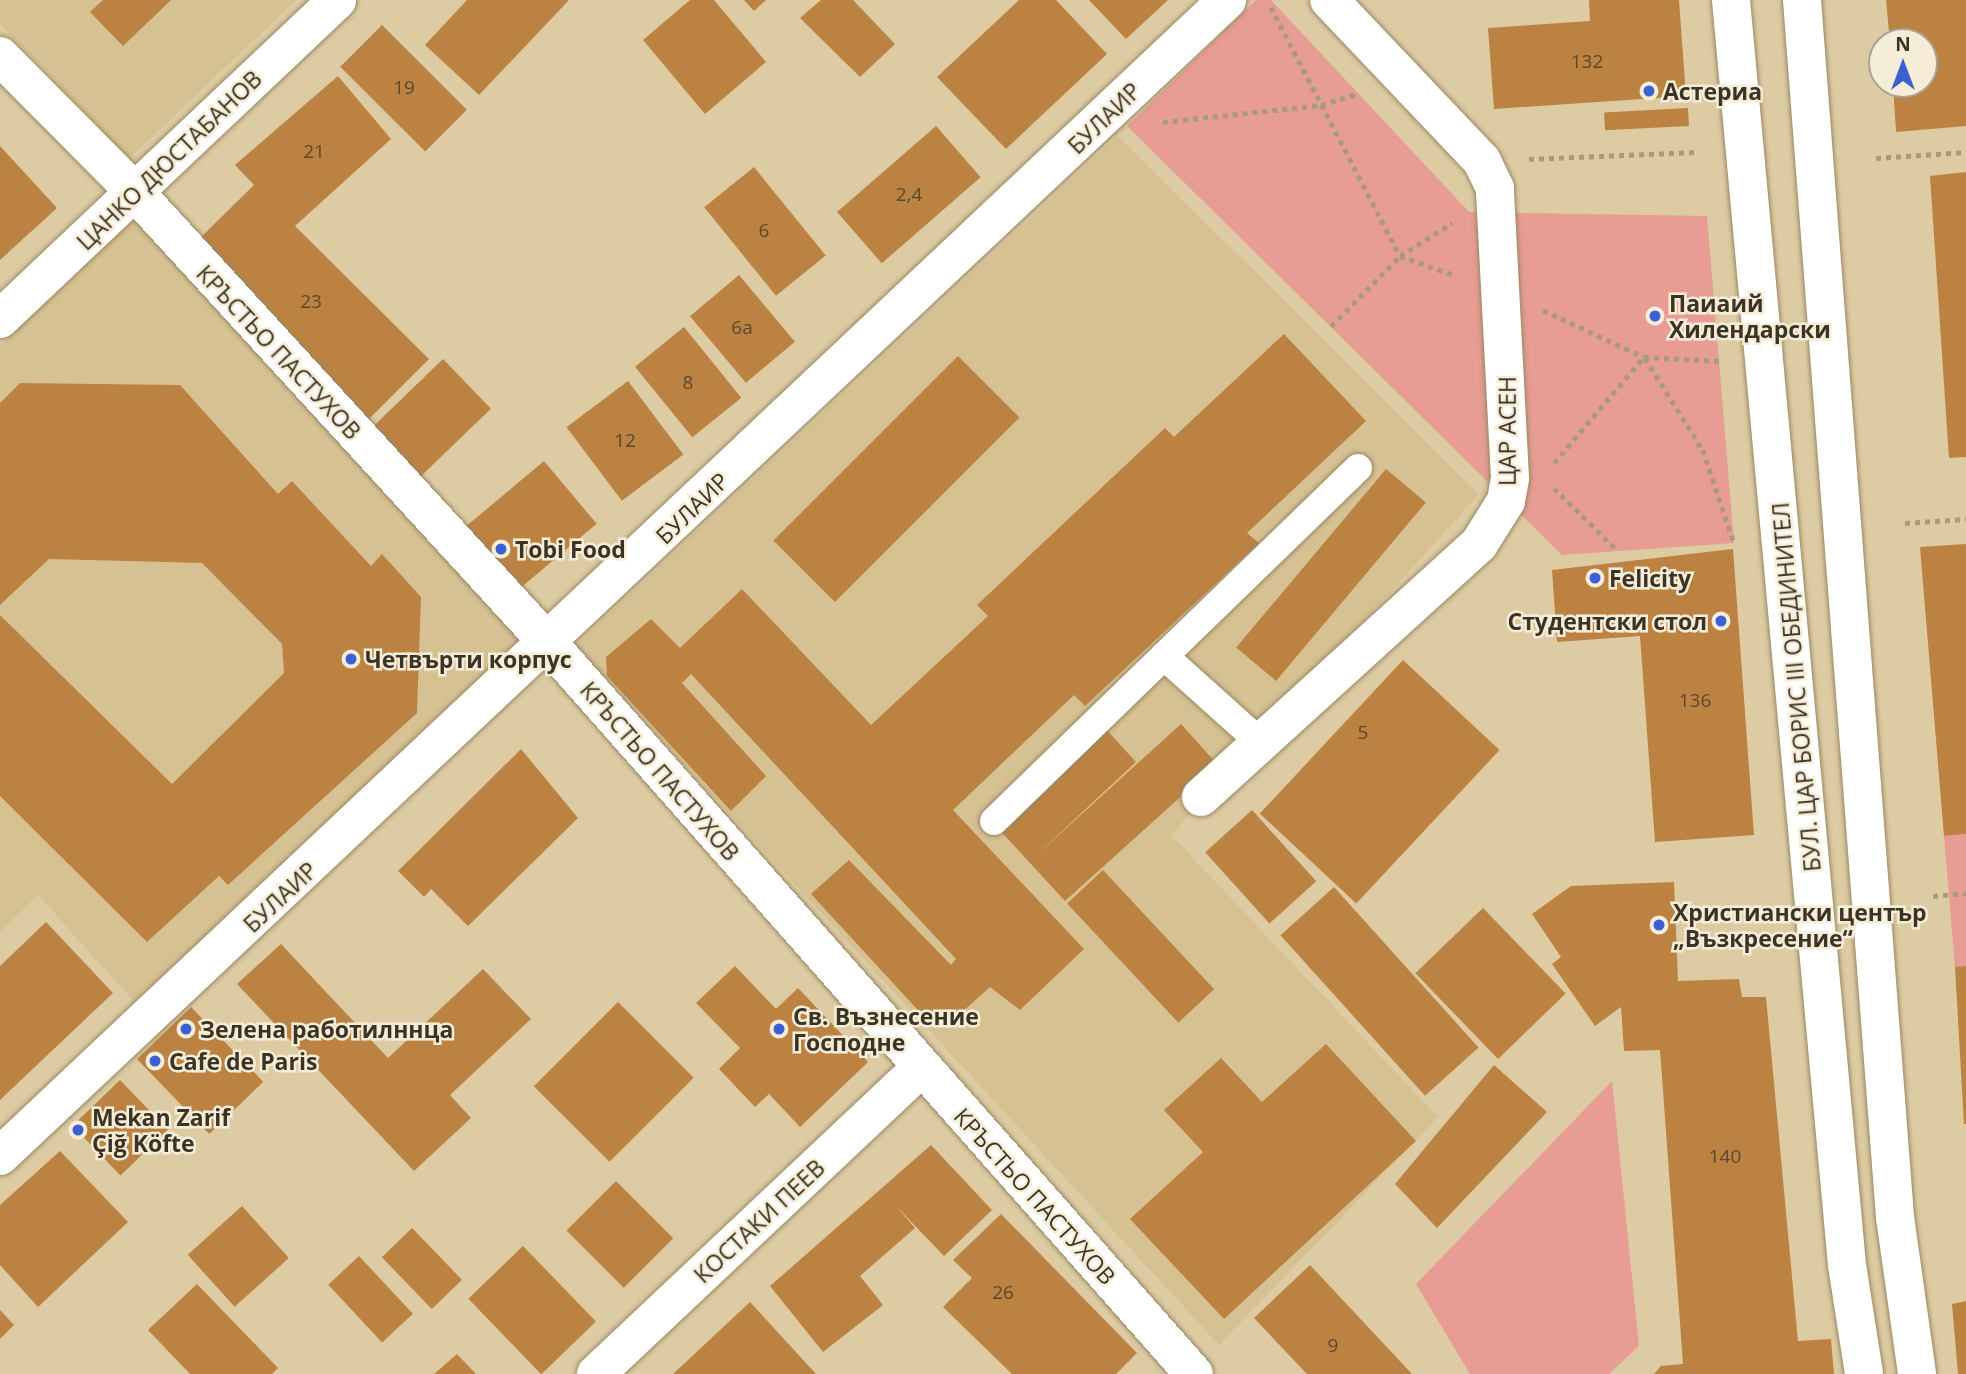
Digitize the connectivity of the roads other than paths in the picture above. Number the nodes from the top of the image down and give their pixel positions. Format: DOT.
graph roads {
  1 [pos="337,0"];
  2 [pos="1227,0"];
  3 [pos="1329,0"];
  4 [pos="1731,0"];
  5 [pos="1802,0"];
  6 [pos="0,57"];
  7 [pos="134,191"];
  8 [pos="0,319"];
  9 [pos="1358,468"];
  10 [pos="549,644"];
  11 [pos="1164,656"];
  12 [pos="1261,743"];
  13 [pos="1201,797"];
  14 [pos="994,821"];
  15 [pos="921,1068"];
  16 [pos="0,1156"];
  17 [pos="596,1374"];
  18 [pos="1194,1374"];
  19 [pos="1864,1374"];
  20 [pos="1917,1374"];
  1 -- 7 [label="street, ЦАНКО ДЮСТАБАНОВ"];
  2 -- 10 [label="street, БУЛАИР"];
  3 -- 12 [label="street, ЦАР АСЕН"];
  4 -- 19 [label="street, БУЛ. ЦАР БОРИС III ОБЕДИНИТЕЛ"];
  5 -- 20 [label="street"];
  6 -- 7 [label="street, КРЪСТЬО ПАСТУХОВ"];
  7 -- 8 [label="street, ЦАНКО ДЮСТАБАНОВ"];
  7 -- 10 [label="street, КРЪСТЬО ПАСТУХОВ"];
  9 -- 11 [label="lane"];
  10 -- 15 [label="street, КРЪСТЬО ПАСТУХОВ"];
  10 -- 16 [label="street, БУЛАИР"];
  11 -- 12 [label="lane"];
  11 -- 14 [label="lane"];
  12 -- 13 [label="street, ЦАР АСЕН"];
  15 -- 17 [label="street, КОСТАКИ ПЕЕВ"];
  15 -- 18 [label="street, КРЪСТЬО ПАСТУХОВ"];
}
